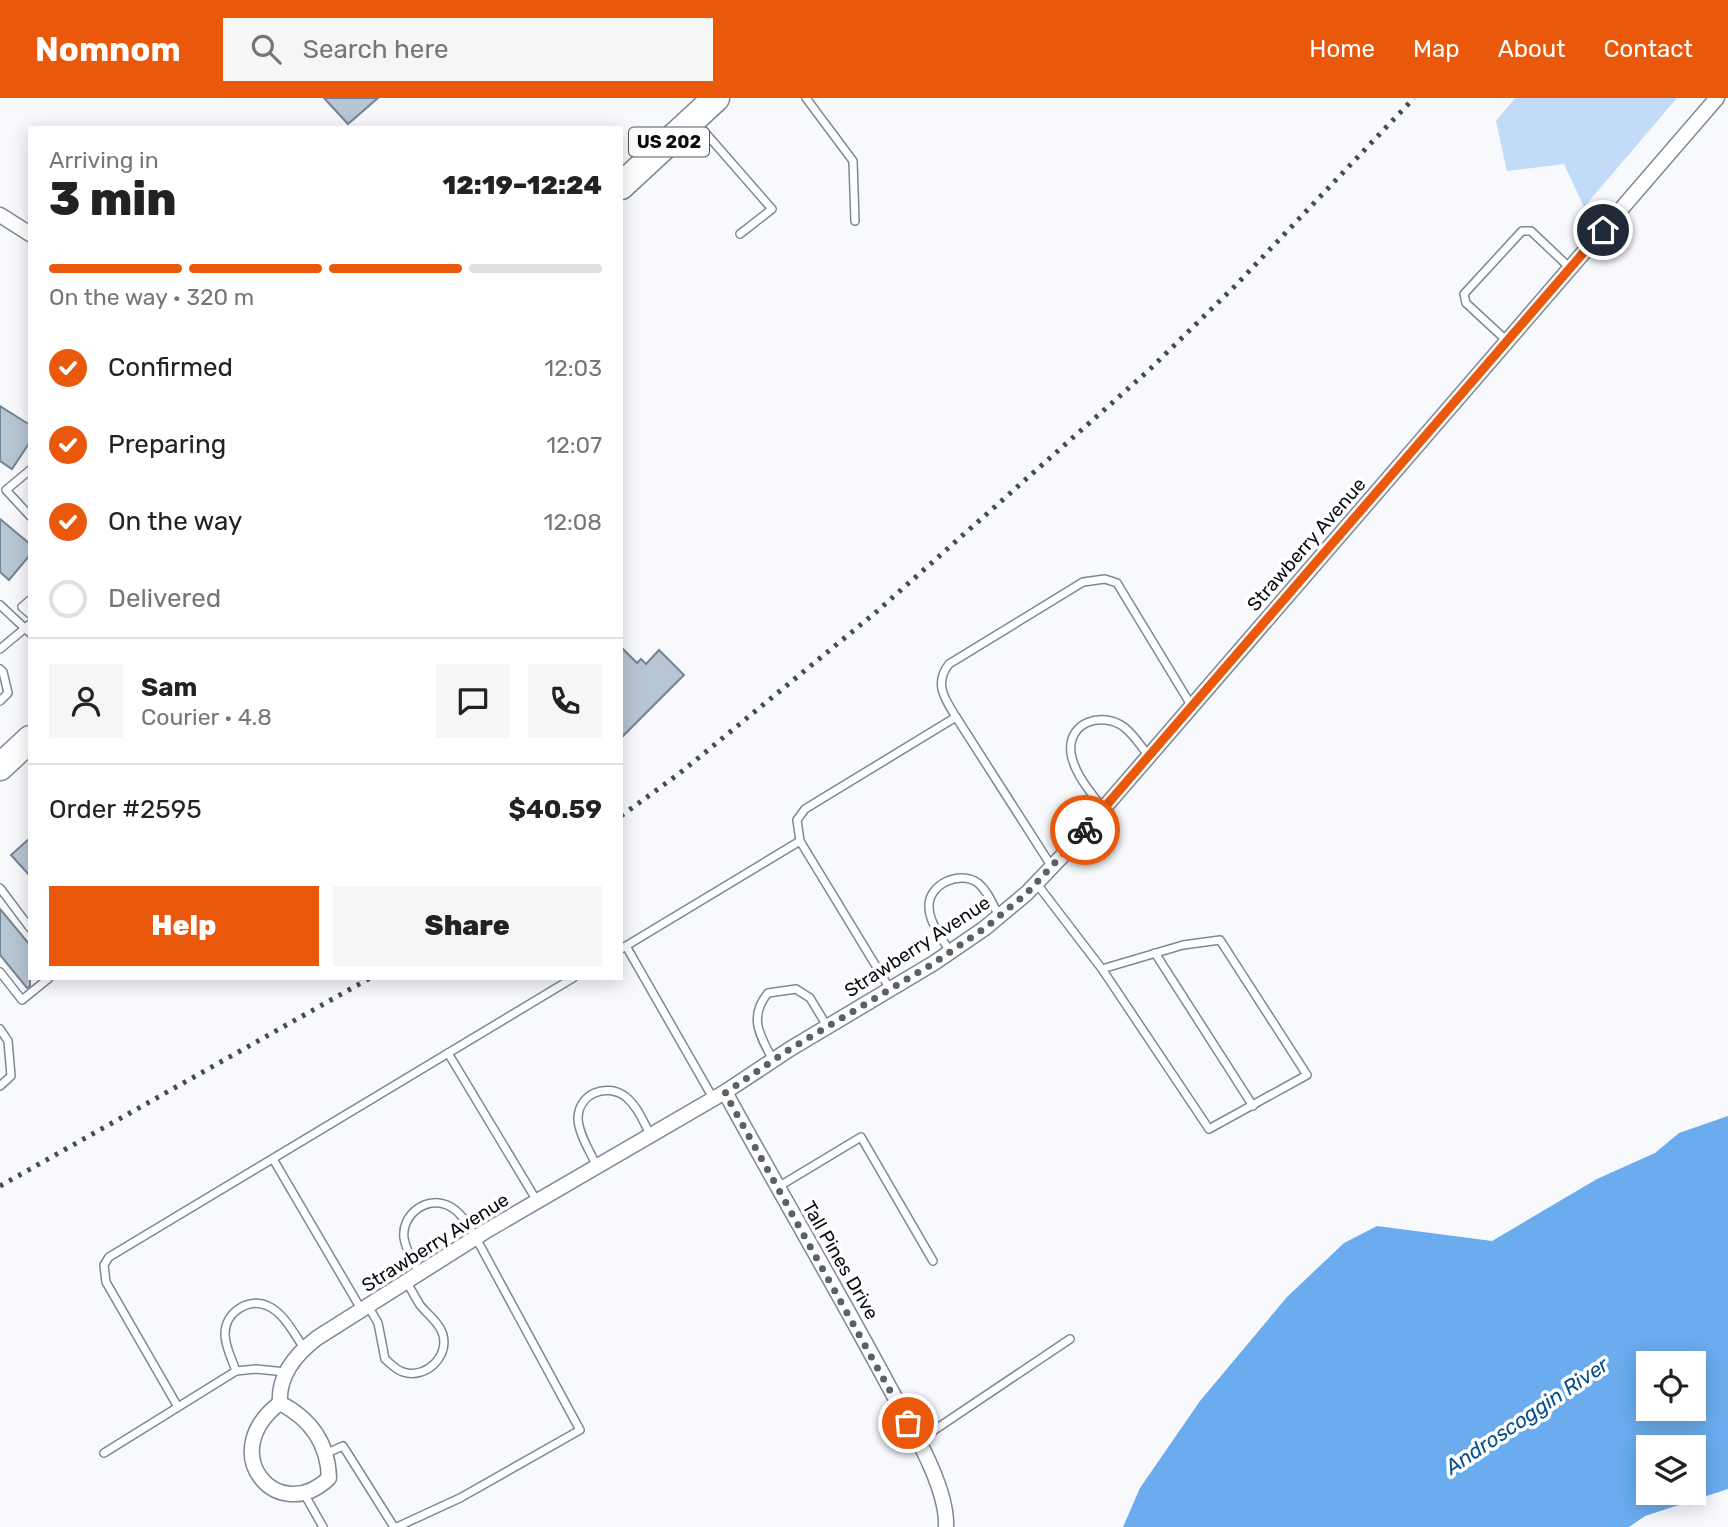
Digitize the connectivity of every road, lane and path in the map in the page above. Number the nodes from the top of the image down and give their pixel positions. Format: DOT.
graph roads {
  1 [pos="716,98"];
  2 [pos="806,98"];
  3 [pos="1717,98"];
  4 [pos="693,119"];
  5 [pos="623,184"];
  6 [pos="0,215"];
  7 [pos="855,221"];
  8 [pos="28,233"];
  9 [pos="740,234"];
  10 [pos="1570,268"];
  11 [pos="1507,341"];
  12 [pos="28,471"];
  13 [pos="3,487"];
  14 [pos="28,514"];
  15 [pos="0,605"];
  16 [pos="28,628"];
  17 [pos="0,649"];
  18 [pos="0,669"];
  19 [pos="0,701"];
  20 [pos="1191,705"];
  21 [pos="956,717"];
  22 [pos="28,742"];
  23 [pos="1148,755"];
  24 [pos="0,767"];
  25 [pos="1103,809"];
  26 [pos="800,841"];
  27 [pos="1052,867"];
  28 [pos="1037,883"];
  29 [pos="0,888"];
  30 [pos="1000,916"];
  31 [pos="28,925"];
  32 [pos="623,948"];
  33 [pos="950,952"];
  34 [pos="1155,953"];
  35 [pos="1102,969"];
  36 [pos="0,972"];
  37 [pos="47,980"];
  38 [pos="570,980"];
  39 [pos="890,990"];
  40 [pos="827,1027"];
  41 [pos="0,1029"];
  42 [pos="449,1053"];
  43 [pos="773,1060"];
  44 [pos="0,1086"];
  45 [pos="719,1096"];
  46 [pos="1254,1106"];
  47 [pos="650,1134"];
  48 [pos="273,1158"];
  49 [pos="596,1166"];
  50 [pos="777,1187"];
  51 [pos="537,1201"];
  52 [pos="476,1238"];
  53 [pos="933,1261"];
  54 [pos="419,1273"];
  55 [pos="406,1281"];
  56 [pos="365,1307"];
  57 [pos="1070,1339"];
  58 [pos="304,1348"];
  59 [pos="236,1371"];
  60 [pos="286,1373"];
  61 [pos="280,1403"];
  62 [pos="178,1407"];
  63 [pos="917,1442"];
  64 [pos="104,1453"];
  65 [pos="327,1453"];
  66 [pos="306,1497"];
  67 [pos="323,1527"];
  68 [pos="396,1527"];
  69 [pos="946,1527"];
  1 -- 4 [label="highway, US 202"];
  2 -- 7 [label="lane"];
  3 -- 10 [label="street, Strawberry Avenue"];
  4 -- 5 [label="highway, US 202"];
  4 -- 9 [label="lane"];
  6 -- 8 [label="street"];
  10 -- 11 [label="street, Strawberry Avenue"];
  10 -- 11 [label="lane"];
  11 -- 20 [label="street, Strawberry Avenue"];
  12 -- 13 [label="lane"];
  13 -- 14 [label="lane"];
  15 -- 16 [label="lane"];
  16 -- 17 [label="lane"];
  18 -- 19 [label="lane"];
  20 -- 21 [label="lane"];
  20 -- 23 [label="street, Strawberry Avenue"];
  21 -- 26 [label="lane"];
  21 -- 27 [label="lane"];
  22 -- 24 [label="highway"];
  23 -- 25 [label="street, Strawberry Avenue"];
  23 -- 25 [label="lane"];
  25 -- 27 [label="street, Strawberry Avenue"];
  26 -- 32 [label="lane"];
  26 -- 39 [label="lane"];
  27 -- 28 [label="street, Strawberry Avenue"];
  28 -- 30 [label="street, Strawberry Avenue"];
  28 -- 35 [label="lane"];
  29 -- 31 [label="lane"];
  30 -- 33 [label="street, Strawberry Avenue"];
  30 -- 33 [label="lane"];
  32 -- 45 [label="lane"];
  33 -- 39 [label="street, Strawberry Avenue"];
  34 -- 35 [label="lane"];
  34 -- 46 [label="lane"];
  34 -- 46 [label="lane"];
  35 -- 46 [label="lane"];
  36 -- 37 [label="lane"];
  38 -- 42 [label="lane"];
  39 -- 40 [label="street, Strawberry Avenue"];
  40 -- 43 [label="street, Strawberry Avenue"];
  40 -- 43 [label="lane"];
  41 -- 44 [label="lane"];
  42 -- 48 [label="lane"];
  42 -- 51 [label="lane"];
  43 -- 45 [label="street, Strawberry Avenue"];
  45 -- 47 [label="street, Strawberry Avenue"];
  45 -- 50 [label="street, Tall Pines Drive"];
  47 -- 49 [label="street, Strawberry Avenue"];
  47 -- 49 [label="lane"];
  48 -- 56 [label="lane"];
  48 -- 62 [label="lane"];
  49 -- 51 [label="street, Strawberry Avenue"];
  50 -- 53 [label="lane"];
  50 -- 63 [label="street, Tall Pines Drive"];
  51 -- 52 [label="street, Strawberry Avenue"];
  52 -- 54 [label="street, Strawberry Avenue"];
  52 -- 54 [label="lane"];
  52 -- 68 [label="lane"];
  54 -- 55 [label="street, Strawberry Avenue"];
  55 -- 56 [label="street, Strawberry Avenue"];
  55 -- 56 [label="lane"];
  56 -- 58 [label="street, Strawberry Avenue"];
  57 -- 63 [label="lane"];
  58 -- 59 [label="lane"];
  58 -- 60 [label="street, Strawberry Avenue"];
  59 -- 60 [label="lane"];
  59 -- 62 [label="lane"];
  60 -- 61 [label="street, Strawberry Avenue"];
  61 -- 65 [label="street"];
  61 -- 66 [label="street, Strawberry Avenue"];
  62 -- 64 [label="lane"];
  63 -- 69 [label="street, Tall Pines Drive"];
  65 -- 66 [label="street"];
  65 -- 68 [label="lane"];
  66 -- 67 [label="lane"];
}
